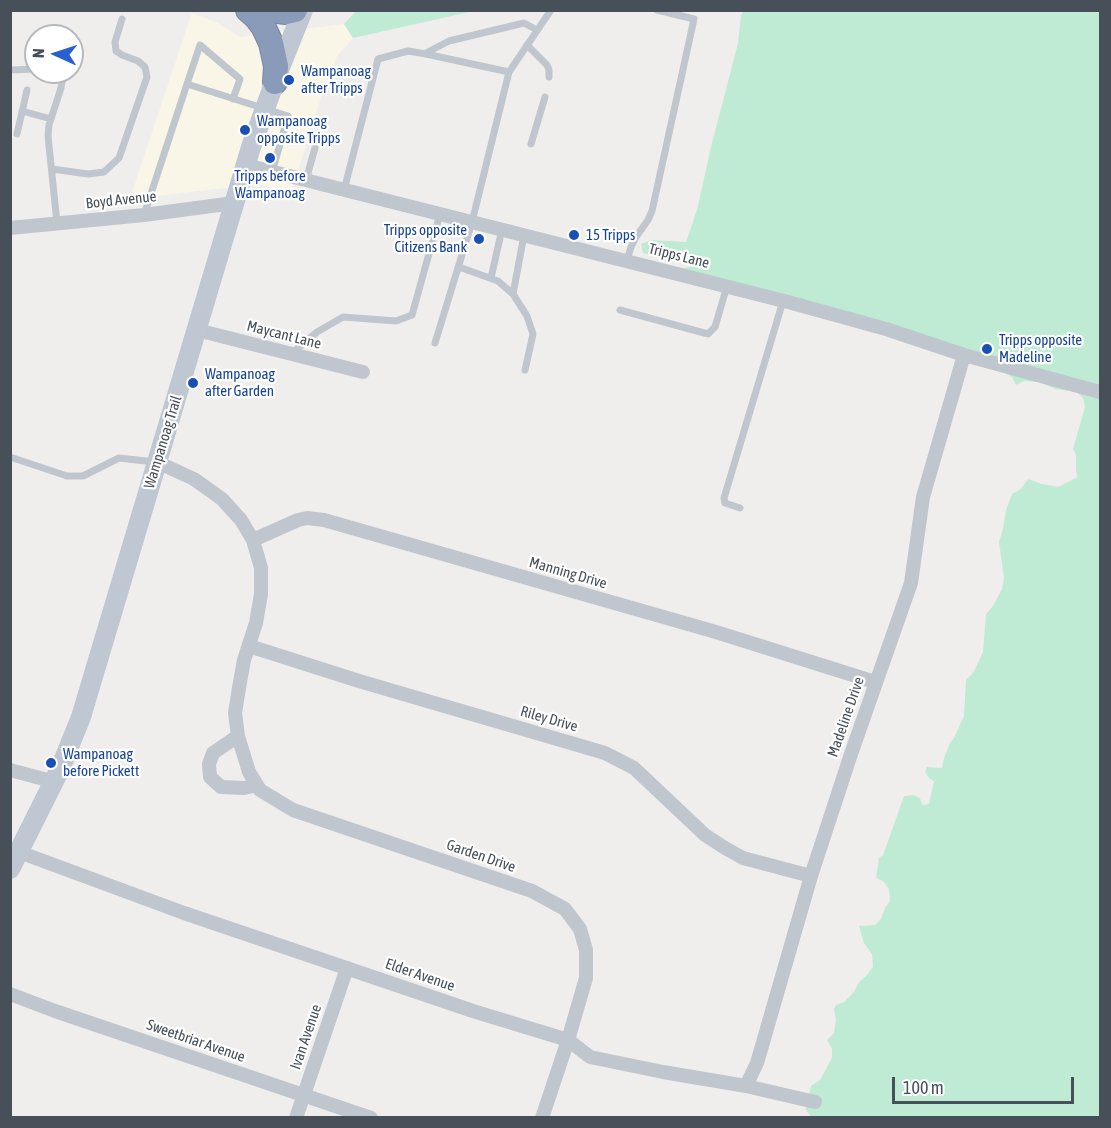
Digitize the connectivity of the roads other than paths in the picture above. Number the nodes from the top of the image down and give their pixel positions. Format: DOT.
graph roads {
  1 [pos="248,10"];
  2 [pos="271,10"];
  3 [pos="295,10"];
  4 [pos="303,10"];
  5 [pos="551,10"];
  6 [pos="657,10"];
  7 [pos="122,19"];
  8 [pos="537,30"];
  9 [pos="527,45"];
  10 [pos="426,54"];
  11 [pos="509,72"];
  12 [pos="549,77"];
  13 [pos="275,82"];
  14 [pos="62,84"];
  15 [pos="187,84"];
  16 [pos="27,90"];
  17 [pos="545,97"];
  18 [pos="233,99"];
  19 [pos="265,108"];
  20 [pos="22,111"];
  21 [pos="51,119"];
  22 [pos="17,134"];
  23 [pos="531,144"];
  24 [pos="315,148"];
  25 [pos="246,165"];
  26 [pos="52,169"];
  27 [pos="272,172"];
  28 [pos="306,180"];
  29 [pos="344,190"];
  30 [pos="234,203"];
  31 [pos="440,214"];
  32 [pos="144,215"];
  33 [pos="472,222"];
  34 [pos="57,223"];
  35 [pos="10,228"];
  36 [pos="501,229"];
  37 [pos="524,235"];
  38 [pos="627,260"];
  39 [pos="459,267"];
  40 [pos="491,278"];
  41 [pos="727,286"];
  42 [pos="513,294"];
  43 [pos="783,301"];
  44 [pos="620,310"];
  45 [pos="196,330"];
  46 [pos="435,343"];
  47 [pos="291,354"];
  48 [pos="964,355"];
  49 [pos="525,370"];
  50 [pos="363,372"];
  51 [pos="1101,392"];
  52 [pos="10,457"];
  53 [pos="157,462"];
  54 [pos="740,508"];
  55 [pos="253,540"];
  56 [pos="249,645"];
  57 [pos="875,682"];
  58 [pos="238,736"];
  59 [pos="10,770"];
  60 [pos="55,782"];
  61 [pos="257,785"];
  62 [pos="15,861"];
  63 [pos="811,876"];
  64 [pos="346,968"];
  65 [pos="10,994"];
  66 [pos="568,1040"];
  67 [pos="746,1086"];
  68 [pos="304,1094"];
  69 [pos="815,1102"];
  70 [pos="296,1118"];
  71 [pos="371,1118"];
  72 [pos="542,1118"];
  1 -- 13 [label="highway"];
  2 -- 3 [label="highway"];
  4 -- 13 [label="main road, Wampanoag Trail"];
  5 -- 8 [label="lane"];
  6 -- 38 [label="lane"];
  7 -- 26 [label="lane"];
  8 -- 9 [label="lane"];
  8 -- 10 [label="lane"];
  9 -- 11 [label="lane"];
  9 -- 12 [label="lane"];
  10 -- 11 [label="lane"];
  10 -- 29 [label="lane"];
  11 -- 33 [label="lane"];
  13 -- 19 [label="main road, Wampanoag Trail"];
  14 -- 21 [label="lane"];
  15 -- 18 [label="lane"];
  15 -- 18 [label="lane"];
  15 -- 32 [label="lane"];
  16 -- 20 [label="lane"];
  17 -- 23 [label="lane"];
  18 -- 19 [label="lane"];
  19 -- 25 [label="main road, Wampanoag Trail"];
  19 -- 27 [label="lane"];
  20 -- 21 [label="lane"];
  20 -- 22 [label="lane"];
  21 -- 26 [label="lane"];
  24 -- 28 [label="lane"];
  25 -- 27 [label="street, Tripps Lane"];
  25 -- 30 [label="main road, Wampanoag Trail"];
  26 -- 34 [label="lane"];
  27 -- 28 [label="street, Tripps Lane"];
  28 -- 29 [label="street, Tripps Lane"];
  29 -- 31 [label="street, Tripps Lane"];
  30 -- 32 [label="street, Boyd Avenue"];
  30 -- 45 [label="main road, Wampanoag Trail"];
  31 -- 33 [label="street, Tripps Lane"];
  31 -- 47 [label="lane"];
  32 -- 34 [label="street, Boyd Avenue"];
  33 -- 36 [label="street, Tripps Lane"];
  33 -- 39 [label="lane"];
  34 -- 35 [label="street, Boyd Avenue"];
  36 -- 37 [label="street, Tripps Lane"];
  36 -- 40 [label="lane"];
  37 -- 38 [label="street, Tripps Lane"];
  37 -- 42 [label="lane"];
  38 -- 41 [label="street, Tripps Lane"];
  39 -- 40 [label="lane"];
  39 -- 46 [label="lane"];
  40 -- 42 [label="lane"];
  41 -- 43 [label="street, Tripps Lane"];
  41 -- 44 [label="lane"];
  42 -- 49 [label="lane"];
  43 -- 48 [label="street, Tripps Lane"];
  43 -- 54 [label="lane"];
  45 -- 47 [label="street, Maycant Lane"];
  45 -- 53 [label="main road, Wampanoag Trail"];
  47 -- 50 [label="street, Maycant Lane"];
  48 -- 51 [label="street, Tripps Lane"];
  48 -- 57 [label="street, Madeline Drive"];
  52 -- 53 [label="lane"];
  53 -- 55 [label="street, Garden Drive"];
  53 -- 60 [label="main road, Wampanoag Trail"];
  55 -- 56 [label="street, Garden Drive"];
  55 -- 57 [label="street, Manning Drive"];
  56 -- 58 [label="street, Garden Drive"];
  56 -- 63 [label="street, Riley Drive"];
  57 -- 63 [label="street, Madeline Drive"];
  58 -- 61 [label="street, Garden Drive"];
  58 -- 61 [label="street"];
  59 -- 60 [label="street"];
  60 -- 62 [label="main road, Wampanoag Trail"];
  61 -- 66 [label="street, Garden Drive"];
  62 -- 64 [label="street, Elder Avenue"];
  63 -- 67 [label="street, Madeline Drive"];
  64 -- 66 [label="street, Elder Avenue"];
  64 -- 68 [label="street, Ivan Avenue"];
  65 -- 68 [label="street, Sweetbriar Avenue"];
  66 -- 67 [label="street, Elder Avenue"];
  66 -- 72 [label="street, Garden Drive"];
  67 -- 69 [label="street, Elder Avenue"];
  68 -- 70 [label="street, Ivan Avenue"];
  68 -- 71 [label="street, Sweetbriar Avenue"];
}
